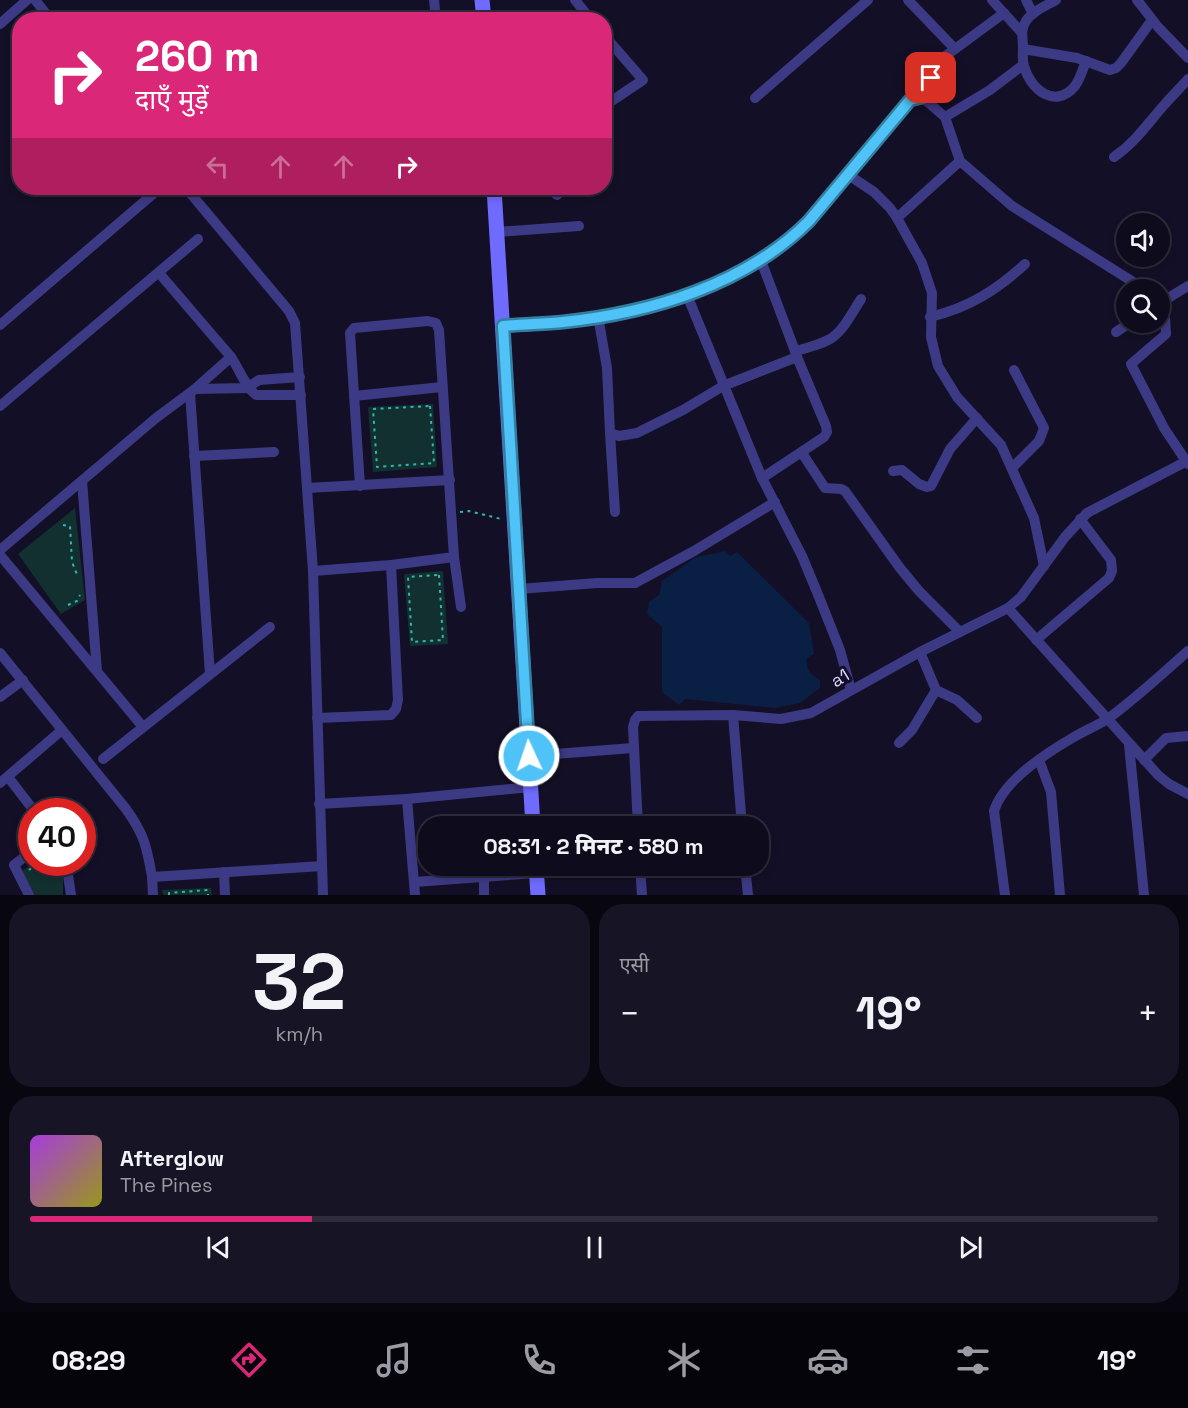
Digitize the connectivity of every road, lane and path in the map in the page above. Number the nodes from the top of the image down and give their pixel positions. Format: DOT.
graph roads {
  1 [pos="27,0"];
  2 [pos="575,0"];
  3 [pos="868,0"];
  4 [pos="908,0"];
  5 [pos="992,0"];
  6 [pos="1026,0"];
  7 [pos="1056,0"];
  8 [pos="1137,0"];
  9 [pos="14,12"];
  10 [pos="585,12"];
  11 [pos="12,13"];
  12 [pos="1004,14"];
  13 [pos="1033,14"];
  14 [pos="1152,20"];
  15 [pos="0,24"];
  16 [pos="1021,32"];
  17 [pos="612,44"];
  18 [pos="955,49"];
  19 [pos="1023,49"];
  20 [pos="1188,58"];
  21 [pos="1086,60"];
  22 [pos="1023,65"];
  23 [pos="1188,79"];
  24 [pos="922,97"];
  25 [pos="755,98"];
  26 [pos="612,101"];
  27 [pos="945,117"];
  28 [pos="1114,157"];
  29 [pos="960,161"];
  30 [pos="847,174"];
  31 [pos="152,195"];
  32 [pos="192,195"];
  33 [pos="494,195"];
  34 [pos="897,218"];
  35 [pos="579,226"];
  36 [pos="497,232"];
  37 [pos="198,239"];
  38 [pos="760,258"];
  39 [pos="1025,264"];
  40 [pos="159,273"];
  41 [pos="1128,279"];
  42 [pos="1188,286"];
  43 [pos="687,295"];
  44 [pos="1170,296"];
  45 [pos="861,299"];
  46 [pos="598,316"];
  47 [pos="930,318"];
  48 [pos="0,325"];
  49 [pos="503,326"];
  50 [pos="1166,333"];
  51 [pos="796,354"];
  52 [pos="231,357"];
  53 [pos="1014,370"];
  54 [pos="300,376"];
  55 [pos="247,387"];
  56 [pos="442,387"];
  57 [pos="723,387"];
  58 [pos="193,391"];
  59 [pos="301,394"];
  60 [pos="354,396"];
  61 [pos="0,406"];
  62 [pos="976,418"];
  63 [pos="610,433"];
  64 [pos="274,452"];
  65 [pos="427,453"];
  66 [pos="433,453"];
  67 [pos="802,453"];
  68 [pos="194,456"];
  69 [pos="1186,463"];
  70 [pos="1012,467"];
  71 [pos="893,471"];
  72 [pos="762,478"];
  73 [pos="450,480"];
  74 [pos="81,481"];
  75 [pos="360,486"];
  76 [pos="308,488"];
  77 [pos="775,502"];
  78 [pos="615,512"];
  79 [pos="452,513"];
  80 [pos="1080,519"];
  81 [pos="515,520"];
  82 [pos="63,525"];
  83 [pos="0,550"];
  84 [pos="0,555"];
  85 [pos="454,557"];
  86 [pos="391,565"];
  87 [pos="1044,566"];
  88 [pos="313,571"];
  89 [pos="78,577"];
  90 [pos="80,589"];
  91 [pos="519,589"];
  92 [pos="68,605"];
  93 [pos="461,607"];
  94 [pos="1008,608"];
  95 [pos="270,627"];
  96 [pos="960,632"];
  97 [pos="1036,640"];
  98 [pos="412,642"];
  99 [pos="1188,651"];
  100 [pos="920,652"];
  101 [pos="0,653"];
  102 [pos="97,671"];
  103 [pos="210,674"];
  104 [pos="24,680"];
  105 [pos="851,690"];
  106 [pos="936,690"];
  107 [pos="0,697"];
  108 [pos="733,715"];
  109 [pos="317,718"];
  110 [pos="976,718"];
  111 [pos="1107,720"];
  112 [pos="143,727"];
  113 [pos="62,730"];
  114 [pos="1188,736"];
  115 [pos="899,743"];
  116 [pos="1129,744"];
  117 [pos="633,748"];
  118 [pos="529,756"];
  119 [pos="103,759"];
  120 [pos="1039,760"];
  121 [pos="1144,760"];
  122 [pos="4,780"];
  123 [pos="531,787"];
  124 [pos="1188,794"];
  125 [pos="21,798"];
  126 [pos="407,799"];
  127 [pos="319,804"];
  128 [pos="532,816"];
  129 [pos="637,816"];
  130 [pos="741,816"];
  131 [pos="322,866"];
  132 [pos="224,872"];
  133 [pos="20,876"];
  134 [pos="68,876"];
  135 [pos="496,876"];
  136 [pos="537,876"];
  137 [pos="641,876"];
  138 [pos="746,876"];
  139 [pos="152,877"];
  140 [pos="484,878"];
  141 [pos="414,882"];
  142 [pos="29,895"];
  143 [pos="71,895"];
  144 [pos="153,895"];
  145 [pos="169,895"];
  146 [pos="208,895"];
  147 [pos="225,895"];
  148 [pos="323,895"];
  149 [pos="415,895"];
  150 [pos="484,895"];
  151 [pos="538,895"];
  152 [pos="642,895"];
  153 [pos="747,895"];
  154 [pos="1005,895"];
  155 [pos="1060,895"];
  156 [pos="1144,895"];
  1 -- 9 [label="street"];
  2 -- 10 [label="street"];
  3 -- 25 [label="street"];
  4 -- 18 [label="street"];
  5 -- 12 [label="street"];
  6 -- 13 [label="street"];
  7 -- 13 [label="street"];
  8 -- 14 [label="street"];
  11 -- 15 [label="street"];
  12 -- 16 [label="street"];
  12 -- 18 [label="street"];
  13 -- 16 [label="street"];
  14 -- 20 [label="street"];
  14 -- 21 [label="street"];
  16 -- 19 [label="street"];
  17 -- 26 [label="street"];
  18 -- 24 [label="street"];
  19 -- 21 [label="street"];
  19 -- 22 [label="street"];
  21 -- 22 [label="street"];
  22 -- 27 [label="street"];
  23 -- 28 [label="street"];
  24 -- 27 [label="street"];
  24 -- 30 [label="street"];
  27 -- 29 [label="street"];
  29 -- 34 [label="street"];
  29 -- 41 [label="street"];
  30 -- 34 [label="street"];
  30 -- 38 [label="street"];
  31 -- 48 [label="street"];
  32 -- 54 [label="street"];
  33 -- 36 [label="street"];
  34 -- 47 [label="street"];
  35 -- 36 [label="street"];
  36 -- 49 [label="street"];
  37 -- 40 [label="street"];
  38 -- 43 [label="street"];
  38 -- 51 [label="street"];
  39 -- 47 [label="street"];
  40 -- 52 [label="street"];
  40 -- 61 [label="street"];
  42 -- 44 [label="street"];
  43 -- 46 [label="street"];
  43 -- 57 [label="street"];
  45 -- 51 [label="street"];
  46 -- 49 [label="street"];
  46 -- 63 [label="street"];
  47 -- 62 [label="street"];
  49 -- 81 [label="street"];
  50 -- 69 [label="street"];
  51 -- 57 [label="street"];
  51 -- 67 [label="street"];
  52 -- 55 [label="street"];
  52 -- 58 [label="street"];
  53 -- 70 [label="street"];
  54 -- 55 [label="street"];
  54 -- 59 [label="street"];
  55 -- 58 [label="street"];
  55 -- 59 [label="street"];
  56 -- 60 [label="street"];
  56 -- 60 [label="street"];
  56 -- 73 [label="street"];
  57 -- 63 [label="street"];
  57 -- 72 [label="street"];
  58 -- 68 [label="street"];
  58 -- 74 [label="street"];
  59 -- 76 [label="street"];
  60 -- 75 [label="street"];
  62 -- 70 [label="street"];
  62 -- 71 [label="street"];
  63 -- 78 [label="street"];
  64 -- 68 [label="street"];
  65 -- 66 [label="path"];
  66 -- 66 [label="path"];
  67 -- 72 [label="street"];
  67 -- 96 [label="street"];
  68 -- 103 [label="street"];
  69 -- 80 [label="street"];
  70 -- 87 [label="street"];
  72 -- 77 [label="street"];
  73 -- 75 [label="street"];
  73 -- 79 [label="street"];
  74 -- 83 [label="street"];
  74 -- 102 [label="street"];
  75 -- 76 [label="street"];
  76 -- 88 [label="street"];
  77 -- 91 [label="street"];
  77 -- 105 [label="street"];
  79 -- 81 [label="path"];
  79 -- 85 [label="street"];
  80 -- 87 [label="street, a1"];
  80 -- 97 [label="street"];
  81 -- 91 [label="street"];
  82 -- 89 [label="path"];
  84 -- 102 [label="street"];
  85 -- 86 [label="street"];
  85 -- 93 [label="street"];
  86 -- 88 [label="street"];
  86 -- 109 [label="street"];
  87 -- 94 [label="street, a1"];
  88 -- 109 [label="street"];
  90 -- 92 [label="path"];
  91 -- 118 [label="street"];
  94 -- 96 [label="street, a1"];
  94 -- 97 [label="street"];
  95 -- 103 [label="street"];
  96 -- 100 [label="street, a1"];
  97 -- 111 [label="street"];
  98 -- 98 [label="path"];
  99 -- 111 [label="street"];
  100 -- 105 [label="street, a1"];
  100 -- 106 [label="street"];
  101 -- 104 [label="street"];
  102 -- 112 [label="street"];
  103 -- 112 [label="street"];
  104 -- 107 [label="street"];
  104 -- 113 [label="street"];
  105 -- 108 [label="street, a1"];
  106 -- 110 [label="street"];
  106 -- 115 [label="street"];
  108 -- 117 [label="street, a1"];
  108 -- 130 [label="street"];
  109 -- 127 [label="street"];
  111 -- 116 [label="street"];
  111 -- 120 [label="street"];
  112 -- 119 [label="street"];
  113 -- 122 [label="street"];
  113 -- 139 [label="street"];
  114 -- 121 [label="street"];
  116 -- 121 [label="street"];
  116 -- 156 [label="street"];
  117 -- 118 [label="street"];
  117 -- 129 [label="street, a1"];
  118 -- 123 [label="street"];
  120 -- 154 [label="street"];
  120 -- 155 [label="street"];
  121 -- 124 [label="street"];
  122 -- 125 [label="street"];
  123 -- 126 [label="street"];
  123 -- 128 [label="street"];
  126 -- 127 [label="street"];
  126 -- 141 [label="street"];
  127 -- 131 [label="street"];
  131 -- 132 [label="street"];
  131 -- 148 [label="street"];
  132 -- 139 [label="street"];
  132 -- 147 [label="street"];
  133 -- 142 [label="street"];
  134 -- 143 [label="street"];
  135 -- 140 [label="street"];
  136 -- 151 [label="street"];
  137 -- 152 [label="street"];
  138 -- 153 [label="street"];
  139 -- 144 [label="street"];
  140 -- 141 [label="street"];
  140 -- 150 [label="street"];
  141 -- 149 [label="street"];
  145 -- 146 [label="path"];
}
